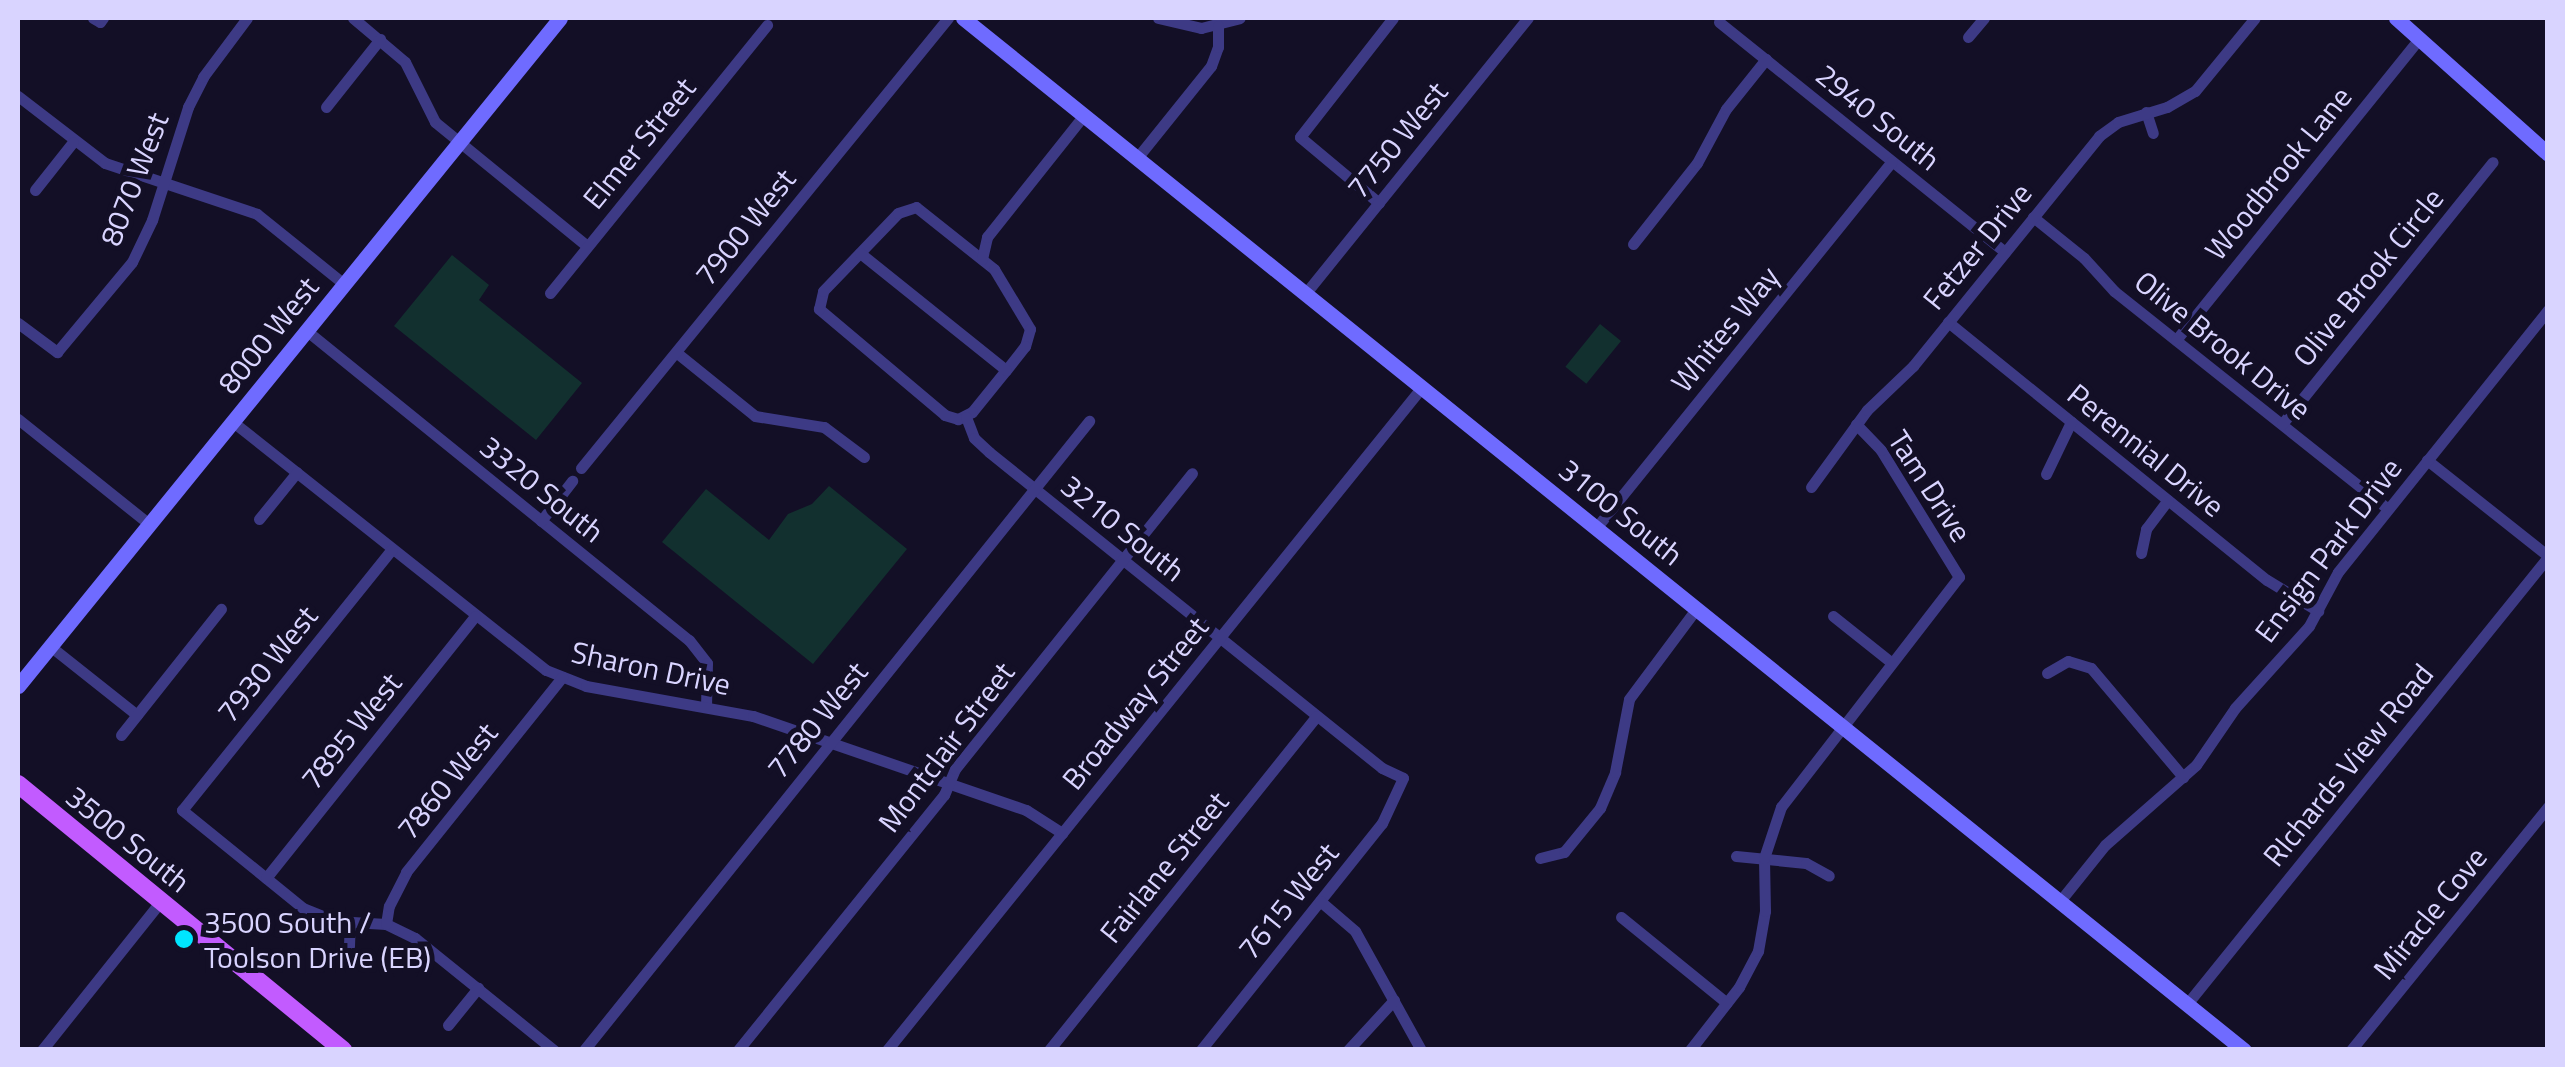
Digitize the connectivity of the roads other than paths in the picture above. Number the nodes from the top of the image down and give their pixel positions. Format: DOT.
graph roads {
  1 [pos="248,18"];
  2 [pos="353,18"];
  3 [pos="560,18"];
  4 [pos="948,18"];
  5 [pos="963,18"];
  6 [pos="1158,18"];
  7 [pos="1240,18"];
  8 [pos="1393,18"];
  9 [pos="1528,18"];
  10 [pos="1984,18"];
  11 [pos="2255,18"];
  12 [pos="2396,18"];
  13 [pos="1719,22"];
  14 [pos="767,25"];
  15 [pos="1218,26"];
  16 [pos="1968,37"];
  17 [pos="2420,38"];
  18 [pos="380,40"];
  19 [pos="1766,59"];
  20 [pos="18,96"];
  21 [pos="326,107"];
  22 [pos="2146,112"];
  23 [pos="1084,115"];
  24 [pos="2153,133"];
  25 [pos="73,142"];
  26 [pos="459,142"];
  27 [pos="2548,154"];
  28 [pos="1136,158"];
  29 [pos="1892,161"];
  30 [pos="2493,162"];
  31 [pos="164,183"];
  32 [pos="35,190"];
  33 [pos="1379,203"];
  34 [pos="2033,217"];
  35 [pos="987,237"];
  36 [pos="964,244"];
  37 [pos="1633,244"];
  38 [pos="588,246"];
  39 [pos="2005,252"];
  40 [pos="860,253"];
  41 [pos="982,260"];
  42 [pos="344,284"];
  43 [pos="550,293"];
  44 [pos="1306,294"];
  45 [pos="2548,310"];
  46 [pos="1948,322"];
  47 [pos="18,323"];
  48 [pos="307,331"];
  49 [pos="2176,340"];
  50 [pos="677,353"];
  51 [pos="1006,370"];
  52 [pos="1422,388"];
  53 [pos="18,418"];
  54 [pos="962,418"];
  55 [pos="1089,421"];
  56 [pos="233,422"];
  57 [pos="2071,422"];
  58 [pos="1856,424"];
  59 [pos="2282,424"];
  60 [pos="864,457"];
  61 [pos="2427,460"];
  62 [pos="582,468"];
  63 [pos="297,472"];
  64 [pos="1192,473"];
  65 [pos="2046,474"];
  66 [pos="572,481"];
  67 [pos="1811,486"];
  68 [pos="1034,489"];
  69 [pos="2168,500"];
  70 [pos="2387,508"];
  71 [pos="259,519"];
  72 [pos="541,521"];
  73 [pos="149,524"];
  74 [pos="1596,528"];
  75 [pos="392,549"];
  76 [pos="2140,553"];
  77 [pos="2548,557"];
  78 [pos="1123,560"];
  79 [pos="221,609"];
  80 [pos="1696,609"];
  81 [pos="2318,611"];
  82 [pos="475,616"];
  83 [pos="1833,616"];
  84 [pos="1219,638"];
  85 [pos="50,646"];
  86 [pos="1892,663"];
  87 [pos="2048,673"];
  88 [pos="562,678"];
  89 [pos="18,686"];
  90 [pos="706,706"];
  91 [pos="137,715"];
  92 [pos="1318,716"];
  93 [pos="1842,726"];
  94 [pos="121,735"];
  95 [pos="832,742"];
  96 [pos="1403,778"];
  97 [pos="2183,778"];
  98 [pos="949,783"];
  99 [pos="18,784"];
  100 [pos="2548,807"];
  101 [pos="1062,834"];
  102 [pos="1736,856"];
  103 [pos="1540,858"];
  104 [pos="1764,858"];
  105 [pos="1829,876"];
  106 [pos="266,878"];
  107 [pos="161,901"];
  108 [pos="1320,901"];
  109 [pos="2060,902"];
  110 [pos="1621,917"];
  111 [pos="350,921"];
  112 [pos="386,924"];
  113 [pos="349,946"];
  114 [pos="478,988"];
  115 [pos="1394,1000"];
  116 [pos="1727,1003"];
  117 [pos="2187,1004"];
  118 [pos="448,1025"];
  119 [pos="42,1050"];
  120 [pos="343,1050"];
  121 [pos="554,1050"];
  122 [pos="584,1050"];
  123 [pos="738,1050"];
  124 [pos="886,1050"];
  125 [pos="1049,1050"];
  126 [pos="1201,1050"];
  127 [pos="1348,1050"];
  128 [pos="1421,1050"];
  129 [pos="1690,1050"];
  130 [pos="2244,1050"];
  131 [pos="2352,1050"];
  1 -- 31 [label="street, 8070 West"];
  2 -- 18 [label="street"];
  3 -- 26 [label="street, 8000 West"];
  4 -- 50 [label="street, 7900 West"];
  5 -- 23 [label="street, 3100 South"];
  6 -- 15 [label="street"];
  7 -- 15 [label="street"];
  8 -- 33 [label="street"];
  9 -- 33 [label="street, 7750 West"];
  10 -- 16 [label="street"];
  11 -- 22 [label="street, Fetzer Drive"];
  12 -- 17 [label="street"];
  13 -- 19 [label="street, 2940 South"];
  14 -- 38 [label="street, Elmer Street"];
  15 -- 28 [label="street"];
  17 -- 27 [label="street"];
  17 -- 49 [label="street, Woodbrook Lane"];
  18 -- 21 [label="street"];
  18 -- 26 [label="street"];
  19 -- 29 [label="street, 2940 South"];
  19 -- 37 [label="street"];
  20 -- 25 [label="street"];
  22 -- 24 [label="street"];
  22 -- 34 [label="street, Fetzer Drive"];
  23 -- 28 [label="street, 3100 South"];
  23 -- 35 [label="street"];
  25 -- 31 [label="street"];
  25 -- 32 [label="street"];
  26 -- 38 [label="street"];
  26 -- 42 [label="street, 8000 West"];
  28 -- 44 [label="street, 3100 South"];
  29 -- 39 [label="street, 2940 South"];
  29 -- 74 [label="street, Whites Way"];
  30 -- 59 [label="street, Olive Brook Circle"];
  31 -- 42 [label="street"];
  31 -- 47 [label="street, 8070 West"];
  33 -- 44 [label="street, 7750 West"];
  34 -- 39 [label="street, Fetzer Drive"];
  34 -- 49 [label="street, Olive Brook Drive"];
  35 -- 36 [label="street"];
  35 -- 41 [label="street"];
  36 -- 40 [label="street"];
  36 -- 41 [label="street"];
  38 -- 43 [label="street, Elmer Street"];
  39 -- 46 [label="street, Fetzer Drive"];
  40 -- 51 [label="street"];
  40 -- 54 [label="street, 3210 South"];
  41 -- 51 [label="street"];
  42 -- 48 [label="street, 8000 West"];
  44 -- 52 [label="street, 3100 South"];
  45 -- 61 [label="street, Ensign Park Drive"];
  46 -- 57 [label="street, Perennial Drive"];
  46 -- 58 [label="street, Fetzer Drive"];
  48 -- 56 [label="street, 8000 West"];
  48 -- 72 [label="street, 3320 South"];
  49 -- 59 [label="street, Olive Brook Drive"];
  50 -- 60 [label="street"];
  50 -- 62 [label="street, 7900 West"];
  51 -- 54 [label="street"];
  52 -- 74 [label="street, 3100 South"];
  52 -- 84 [label="street, Broadway Street"];
  53 -- 73 [label="street"];
  54 -- 68 [label="street, 3210 South"];
  55 -- 68 [label="street, 7780 West"];
  56 -- 63 [label="street, Sharon Drive"];
  56 -- 73 [label="street, 8000 West"];
  57 -- 65 [label="street"];
  57 -- 69 [label="street, Perennial Drive"];
  58 -- 67 [label="street, Fetzer Drive"];
  58 -- 86 [label="street, Tam Drive"];
  59 -- 70 [label="street, Olive Brook Drive"];
  61 -- 70 [label="street, Ensign Park Drive"];
  61 -- 77 [label="street"];
  63 -- 71 [label="street"];
  63 -- 75 [label="street, Sharon Drive"];
  64 -- 78 [label="street, Montclair Street"];
  66 -- 72 [label="street"];
  68 -- 78 [label="street, 3210 South"];
  68 -- 95 [label="street, 7780 West"];
  69 -- 76 [label="street"];
  69 -- 81 [label="street, Perennial Drive"];
  70 -- 81 [label="street, Ensign Park Drive"];
  72 -- 90 [label="street, 3320 South"];
  73 -- 85 [label="street, 8000 West"];
  74 -- 80 [label="street, 3100 South"];
  75 -- 82 [label="street, Sharon Drive"];
  75 -- 106 [label="street, 7930 West"];
  77 -- 117 [label="street, RIchards View Road"];
  78 -- 84 [label="street, 3210 South"];
  78 -- 98 [label="street, Montclair Street"];
  79 -- 91 [label="street"];
  80 -- 93 [label="street, 3100 South"];
  80 -- 103 [label="street"];
  81 -- 97 [label="street, Ensign Park Drive"];
  82 -- 88 [label="street, Sharon Drive"];
  82 -- 106 [label="street, 7895 West"];
  83 -- 86 [label="street"];
  84 -- 92 [label="street, 3210 South"];
  84 -- 101 [label="street, Broadway Street"];
  85 -- 89 [label="street, 8000 West"];
  85 -- 91 [label="street"];
  86 -- 93 [label="street"];
  87 -- 97 [label="street"];
  88 -- 90 [label="street, Sharon Drive"];
  88 -- 112 [label="street, 7860 West"];
  90 -- 95 [label="street, Sharon Drive"];
  91 -- 94 [label="street"];
  92 -- 96 [label="street, 3210 South"];
  92 -- 125 [label="street, Fairlane Street"];
  93 -- 104 [label="street"];
  93 -- 109 [label="street, 3100 South"];
  95 -- 98 [label="street, Sharon Drive"];
  95 -- 122 [label="street, 7780 West"];
  96 -- 108 [label="street, 7615 West"];
  97 -- 109 [label="street, Ensign Park Drive"];
  98 -- 101 [label="street, Sharon Drive"];
  98 -- 123 [label="street, Montclair Street"];
  99 -- 107 [label="main road, 3500 South"];
  100 -- 131 [label="street, Miracle Cove"];
  101 -- 124 [label="street, Broadway Street"];
  102 -- 104 [label="street"];
  104 -- 105 [label="street"];
  104 -- 116 [label="street"];
  106 -- 111 [label="street"];
  107 -- 119 [label="street"];
  107 -- 120 [label="main road, 3500 South"];
  108 -- 115 [label="street"];
  108 -- 126 [label="street, 7615 West"];
  109 -- 117 [label="street, 3100 South"];
  110 -- 116 [label="street"];
  111 -- 112 [label="street"];
  111 -- 113 [label="street"];
  112 -- 114 [label="street"];
  114 -- 118 [label="street"];
  114 -- 121 [label="street"];
  115 -- 127 [label="street"];
  115 -- 128 [label="street"];
  116 -- 129 [label="street"];
  117 -- 130 [label="street, 3100 South"];
}
